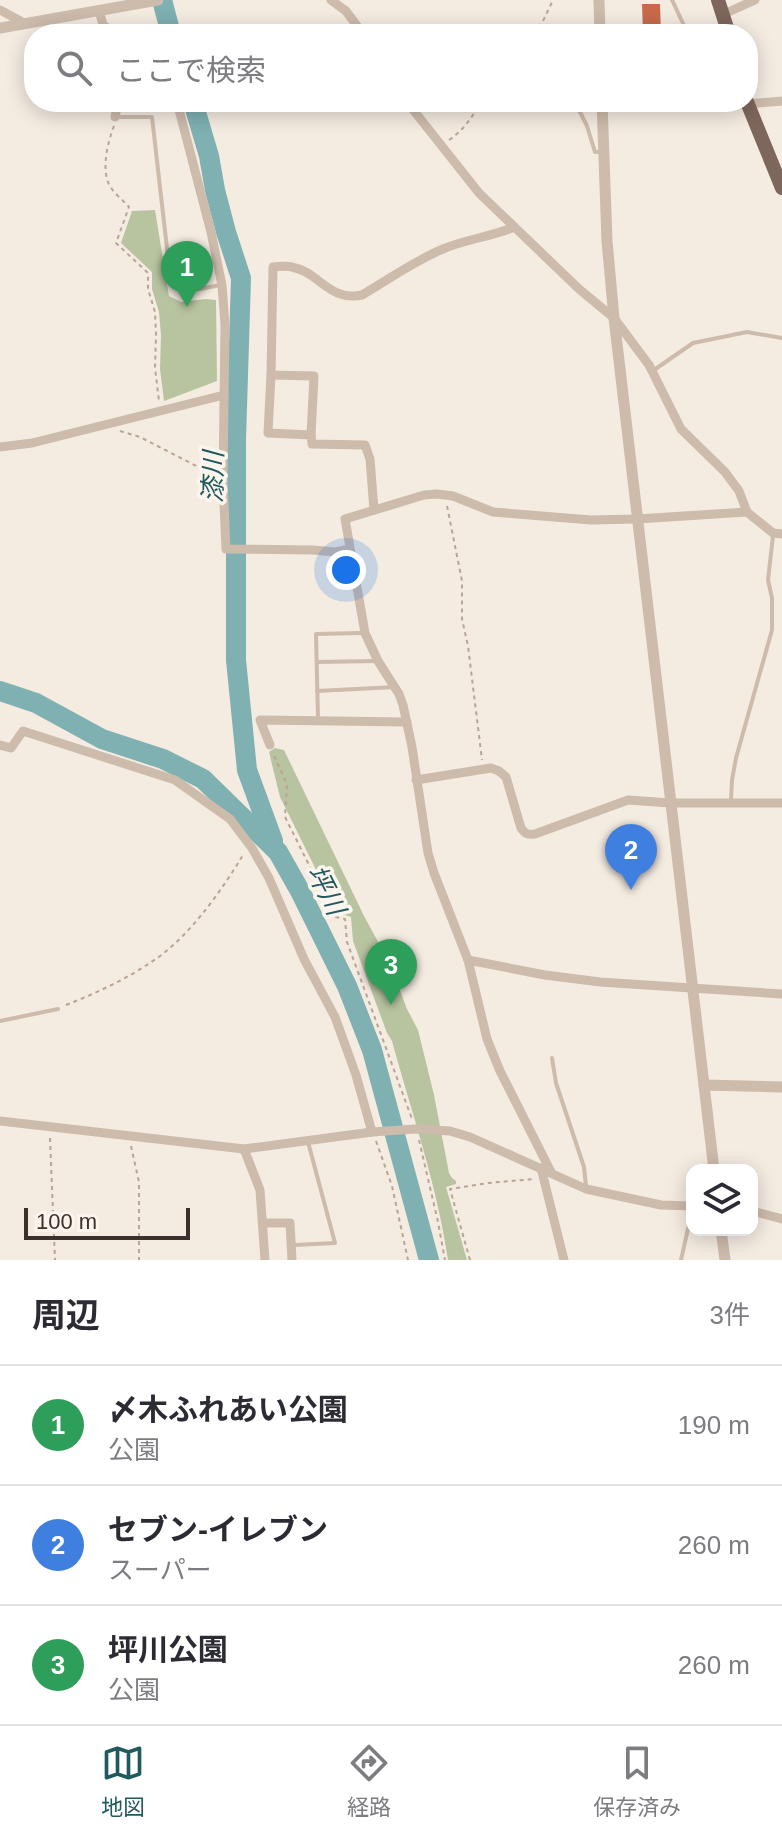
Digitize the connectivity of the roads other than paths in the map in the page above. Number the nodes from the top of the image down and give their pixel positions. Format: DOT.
graph roads {
  1 [pos="156,0"];
  2 [pos="331,0"];
  3 [pos="599,0"];
  4 [pos="672,0"];
  5 [pos="755,0"];
  6 [pos="0,10"];
  7 [pos="99,10"];
  8 [pos="725,18"];
  9 [pos="24,23"];
  10 [pos="103,24"];
  11 [pos="356,24"];
  12 [pos="600,24"];
  13 [pos="685,24"];
  14 [pos="0,28"];
  15 [pos="782,101"];
  16 [pos="758,102"];
  17 [pos="116,112"];
  18 [pos="180,112"];
  19 [pos="414,112"];
  20 [pos="580,112"];
  21 [pos="602,112"];
  22 [pos="752,112"];
  23 [pos="115,117"];
  24 [pos="604,152"];
  25 [pos="782,188"];
  26 [pos="514,227"];
  27 [pos="222,285"];
  28 [pos="614,318"];
  29 [pos="782,338"];
  30 [pos="652,372"];
  31 [pos="271,375"];
  32 [pos="224,395"];
  33 [pos="311,435"];
  34 [pos="0,447"];
  35 [pos="374,510"];
  36 [pos="747,512"];
  37 [pos="637,519"];
  38 [pos="778,534"];
  39 [pos="350,549"];
  40 [pos="365,633"];
  41 [pos="378,661"];
  42 [pos="317,662"];
  43 [pos="395,687"];
  44 [pos="317,691"];
  45 [pos="318,721"];
  46 [pos="407,722"];
  47 [pos="0,745"];
  48 [pos="270,745"];
  49 [pos="416,780"];
  50 [pos="731,802"];
  51 [pos="670,803"];
  52 [pos="782,803"];
  53 [pos="468,960"];
  54 [pos="692,988"];
  55 [pos="782,994"];
  56 [pos="58,1009"];
  57 [pos="0,1021"];
  58 [pos="552,1058"];
  59 [pos="704,1085"];
  60 [pos="782,1087"];
  61 [pos="0,1121"];
  62 [pos="372,1132"];
  63 [pos="308,1142"];
  64 [pos="244,1149"];
  65 [pos="713,1164"];
  66 [pos="545,1173"];
  67 [pos="586,1189"];
  68 [pos="686,1208"];
  69 [pos="758,1213"];
  70 [pos="782,1219"];
  71 [pos="263,1223"];
  72 [pos="686,1236"];
  73 [pos="722,1236"];
  74 [pos="291,1245"];
  75 [pos="265,1260"];
  76 [pos="292,1260"];
  77 [pos="564,1260"];
  78 [pos="681,1260"];
  79 [pos="725,1260"];
  1 -- 7 [label="street"];
  2 -- 11 [label="street"];
  3 -- 12 [label="street"];
  4 -- 13 [label="lane"];
  5 -- 8 [label="street"];
  6 -- 9 [label="street"];
  7 -- 9 [label="street"];
  7 -- 10 [label="street"];
  9 -- 14 [label="street"];
  15 -- 16 [label="street"];
  17 -- 23 [label="street"];
  18 -- 27 [label="street"];
  19 -- 26 [label="street"];
  20 -- 24 [label="lane"];
  21 -- 24 [label="street"];
  22 -- 25 [label="main road"];
  23 -- 27 [label="lane"];
  24 -- 28 [label="street"];
  26 -- 28 [label="street"];
  26 -- 31 [label="street"];
  27 -- 32 [label="street"];
  28 -- 30 [label="street"];
  28 -- 37 [label="street"];
  29 -- 30 [label="lane"];
  30 -- 36 [label="street"];
  31 -- 33 [label="street"];
  31 -- 33 [label="street"];
  32 -- 34 [label="street"];
  32 -- 39 [label="street"];
  33 -- 35 [label="street"];
  35 -- 37 [label="street"];
  35 -- 39 [label="street"];
  36 -- 37 [label="street"];
  36 -- 38 [label="street"];
  37 -- 51 [label="street"];
  38 -- 50 [label="lane"];
  39 -- 40 [label="street"];
  40 -- 41 [label="street"];
  40 -- 42 [label="lane"];
  41 -- 42 [label="lane"];
  41 -- 43 [label="street"];
  42 -- 44 [label="lane"];
  43 -- 44 [label="lane"];
  43 -- 46 [label="street"];
  44 -- 45 [label="lane"];
  45 -- 46 [label="street"];
  45 -- 48 [label="street"];
  46 -- 49 [label="street"];
  47 -- 62 [label="street"];
  49 -- 51 [label="street"];
  49 -- 53 [label="street"];
  50 -- 51 [label="street"];
  50 -- 52 [label="street"];
  51 -- 54 [label="street"];
  53 -- 54 [label="street"];
  53 -- 66 [label="street"];
  54 -- 55 [label="street"];
  54 -- 59 [label="street"];
  56 -- 57 [label="lane"];
  58 -- 67 [label="lane"];
  59 -- 60 [label="street"];
  59 -- 65 [label="street"];
  61 -- 64 [label="street"];
  62 -- 63 [label="street"];
  62 -- 66 [label="street"];
  63 -- 64 [label="street"];
  63 -- 74 [label="lane"];
  64 -- 71 [label="street"];
  66 -- 67 [label="street"];
  66 -- 77 [label="street"];
  67 -- 68 [label="street"];
  69 -- 70 [label="street"];
  71 -- 74 [label="street"];
  71 -- 75 [label="street"];
  72 -- 78 [label="lane"];
  73 -- 79 [label="street"];
  74 -- 76 [label="street"];
}
